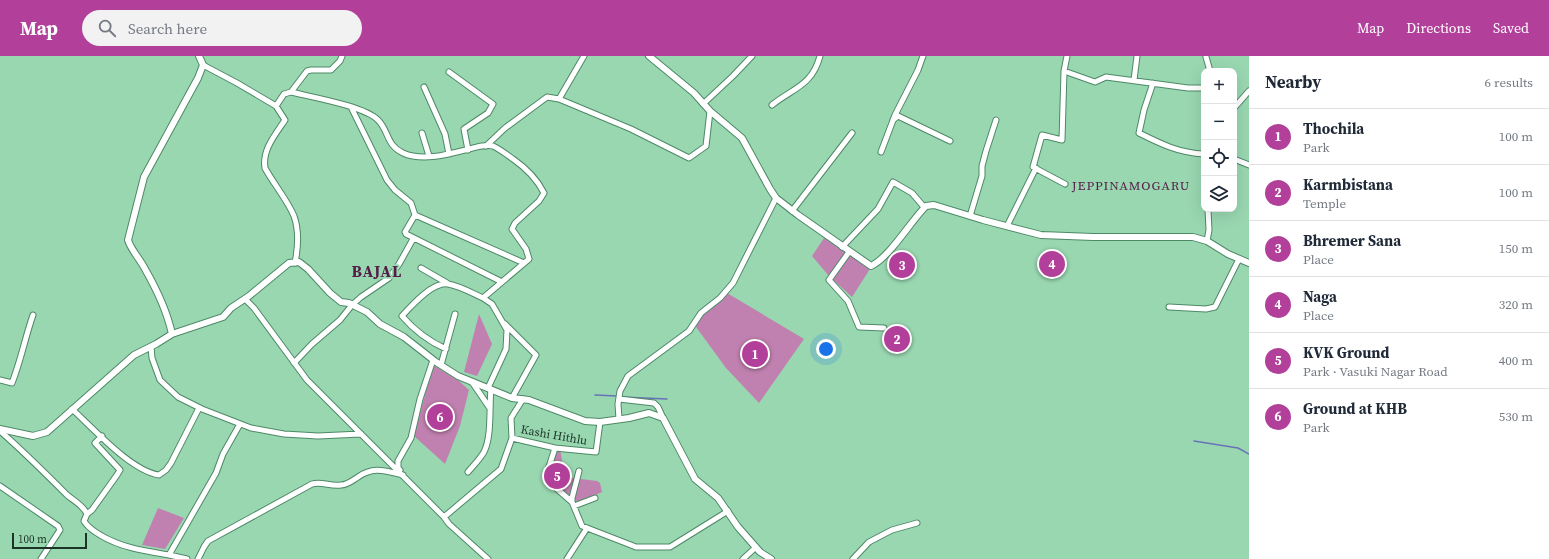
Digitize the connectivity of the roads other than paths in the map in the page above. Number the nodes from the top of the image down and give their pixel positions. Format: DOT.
graph roads {
  1 [pos="199,56"];
  2 [pos="342,56"];
  3 [pos="584,56"];
  4 [pos="649,56"];
  5 [pos="752,56"];
  6 [pos="820,56"];
  7 [pos="923,56"];
  8 [pos="1067,56"];
  9 [pos="1137,56"];
  10 [pos="1206,57"];
  11 [pos="204,65"];
  12 [pos="1209,68"];
  13 [pos="1064,71"];
  14 [pos="449,72"];
  15 [pos="1134,80"];
  16 [pos="1153,83"];
  17 [pos="424,87"];
  18 [pos="1201,88"];
  19 [pos="1249,91"];
  20 [pos="291,92"];
  21 [pos="559,99"];
  22 [pos="703,104"];
  23 [pos="1237,104"];
  24 [pos="772,105"];
  25 [pos="276,106"];
  26 [pos="351,107"];
  27 [pos="710,111"];
  28 [pos="893,120"];
  29 [pos="996,120"];
  30 [pos="422,132"];
  31 [pos="852,133"];
  32 [pos="950,141"];
  33 [pos="486,146"];
  34 [pos="468,150"];
  35 [pos="881,152"];
  36 [pos="449,154"];
  37 [pos="1201,154"];
  38 [pos="429,156"];
  39 [pos="1237,160"];
  40 [pos="1249,165"];
  41 [pos="1036,168"];
  42 [pos="1065,184"];
  43 [pos="776,198"];
  44 [pos="924,207"];
  45 [pos="792,211"];
  46 [pos="1208,212"];
  47 [pos="415,215"];
  48 [pos="970,216"];
  49 [pos="1007,226"];
  50 [pos="413,239"];
  51 [pos="1207,241"];
  52 [pos="842,247"];
  53 [pos="849,252"];
  54 [pos="1239,259"];
  55 [pos="295,263"];
  56 [pos="524,263"];
  57 [pos="1249,263"];
  58 [pos="421,268"];
  59 [pos="502,282"];
  60 [pos="447,283"];
  61 [pos="483,298"];
  62 [pos="245,299"];
  63 [pos="352,305"];
  64 [pos="1169,307"];
  65 [pos="455,314"];
  66 [pos="33,315"];
  67 [pos="500,318"];
  68 [pos="884,328"];
  69 [pos="172,334"];
  70 [pos="151,347"];
  71 [pos="446,349"];
  72 [pos="433,360"];
  73 [pos="294,363"];
  74 [pos="441,365"];
  75 [pos="0,380"];
  76 [pos="472,382"];
  77 [pos="489,389"];
  78 [pos="619,397"];
  79 [pos="512,398"];
  80 [pos="523,399"];
  81 [pos="489,407"];
  82 [pos="199,408"];
  83 [pos="72,409"];
  84 [pos="663,418"];
  85 [pos="619,419"];
  86 [pos="600,422"];
  87 [pos="240,424"];
  88 [pos="0,430"];
  89 [pos="361,434"];
  90 [pos="102,436"];
  91 [pos="512,438"];
  92 [pos="556,448"];
  93 [pos="395,467"];
  94 [pos="382,470"];
  95 [pos="579,471"];
  96 [pos="468,472"];
  97 [pos="404,476"];
  98 [pos="0,486"];
  99 [pos="595,498"];
  100 [pos="573,504"];
  101 [pos="728,511"];
  102 [pos="87,514"];
  103 [pos="444,517"];
  104 [pos="917,524"];
  105 [pos="587,528"];
  106 [pos="756,547"];
  107 [pos="169,555"];
  108 [pos="181,558"];
  109 [pos="41,559"];
  110 [pos="187,559"];
  111 [pos="198,559"];
  112 [pos="488,559"];
  113 [pos="567,559"];
  114 [pos="743,559"];
  115 [pos="771,559"];
  116 [pos="853,559"];
  1 -- 11 [label="street"];
  2 -- 20 [label="street"];
  3 -- 21 [label="street"];
  4 -- 22 [label="street"];
  5 -- 22 [label="street"];
  6 -- 24 [label="street"];
  7 -- 28 [label="street"];
  8 -- 13 [label="street"];
  9 -- 15 [label="street"];
  10 -- 12 [label="street"];
  11 -- 25 [label="street"];
  11 -- 69 [label="street"];
  13 -- 15 [label="street"];
  13 -- 41 [label="street"];
  14 -- 34 [label="street"];
  15 -- 16 [label="street"];
  16 -- 18 [label="street"];
  16 -- 37 [label="street"];
  17 -- 36 [label="street"];
  19 -- 23 [label="street"];
  20 -- 25 [label="street"];
  20 -- 26 [label="street"];
  21 -- 27 [label="street"];
  21 -- 33 [label="street"];
  22 -- 27 [label="street"];
  25 -- 55 [label="street"];
  26 -- 38 [label="street"];
  26 -- 47 [label="street"];
  27 -- 43 [label="street"];
  28 -- 32 [label="street"];
  28 -- 35 [label="street"];
  29 -- 48 [label="street"];
  30 -- 38 [label="street"];
  31 -- 45 [label="street"];
  33 -- 34 [label="street"];
  33 -- 56 [label="street"];
  34 -- 36 [label="street"];
  36 -- 38 [label="street"];
  39 -- 40 [label="street"];
  41 -- 42 [label="street"];
  41 -- 49 [label="street"];
  43 -- 45 [label="street"];
  43 -- 78 [label="street"];
  44 -- 48 [label="street"];
  44 -- 52 [label="street"];
  44 -- 53 [label="street"];
  45 -- 52 [label="street"];
  46 -- 51 [label="street"];
  47 -- 50 [label="street"];
  47 -- 56 [label="street"];
  48 -- 49 [label="street"];
  49 -- 51 [label="street"];
  50 -- 59 [label="street"];
  50 -- 63 [label="street"];
  51 -- 54 [label="street"];
  52 -- 53 [label="street"];
  53 -- 68 [label="street"];
  54 -- 57 [label="street"];
  54 -- 64 [label="street"];
  55 -- 62 [label="street"];
  55 -- 63 [label="street"];
  56 -- 59 [label="street"];
  58 -- 60 [label="street"];
  59 -- 61 [label="street"];
  60 -- 61 [label="street"];
  60 -- 71 [label="street"];
  61 -- 67 [label="street"];
  62 -- 69 [label="street"];
  62 -- 73 [label="street"];
  63 -- 72 [label="street"];
  63 -- 73 [label="street"];
  65 -- 71 [label="street"];
  66 -- 75 [label="street"];
  67 -- 77 [label="street"];
  67 -- 79 [label="street"];
  69 -- 70 [label="street"];
  70 -- 82 [label="street"];
  70 -- 83 [label="street"];
  71 -- 74 [label="street"];
  72 -- 74 [label="street"];
  72 -- 97 [label="street"];
  73 -- 89 [label="street"];
  74 -- 76 [label="street"];
  76 -- 77 [label="street"];
  76 -- 81 [label="street"];
  77 -- 79 [label="street"];
  77 -- 81 [label="street"];
  78 -- 84 [label="street"];
  78 -- 85 [label="street"];
  79 -- 80 [label="street"];
  80 -- 86 [label="street"];
  80 -- 91 [label="street"];
  81 -- 96 [label="street"];
  82 -- 87 [label="street"];
  82 -- 90 [label="street"];
  83 -- 88 [label="street"];
  83 -- 90 [label="street"];
  84 -- 85 [label="street"];
  84 -- 101 [label="street"];
  85 -- 86 [label="street"];
  86 -- 92 [label="street, Kashi Hithlu"];
  87 -- 89 [label="street"];
  87 -- 107 [label="street"];
  88 -- 102 [label="street"];
  89 -- 93 [label="street"];
  90 -- 102 [label="street"];
  91 -- 92 [label="street, Kashi Hithlu"];
  91 -- 103 [label="street, Kashi Hithlu"];
  92 -- 100 [label="street"];
  93 -- 94 [label="street"];
  93 -- 97 [label="street"];
  94 -- 97 [label="street"];
  94 -- 111 [label="street"];
  95 -- 100 [label="street"];
  97 -- 103 [label="street"];
  98 -- 109 [label="street"];
  99 -- 100 [label="street"];
  100 -- 105 [label="street"];
  101 -- 105 [label="street"];
  101 -- 106 [label="street"];
  102 -- 107 [label="street"];
  103 -- 112 [label="street"];
  104 -- 116 [label="street"];
  105 -- 113 [label="street"];
  106 -- 114 [label="street"];
  106 -- 115 [label="street"];
  107 -- 108 [label="street"];
  108 -- 110 [label="street"];
}
